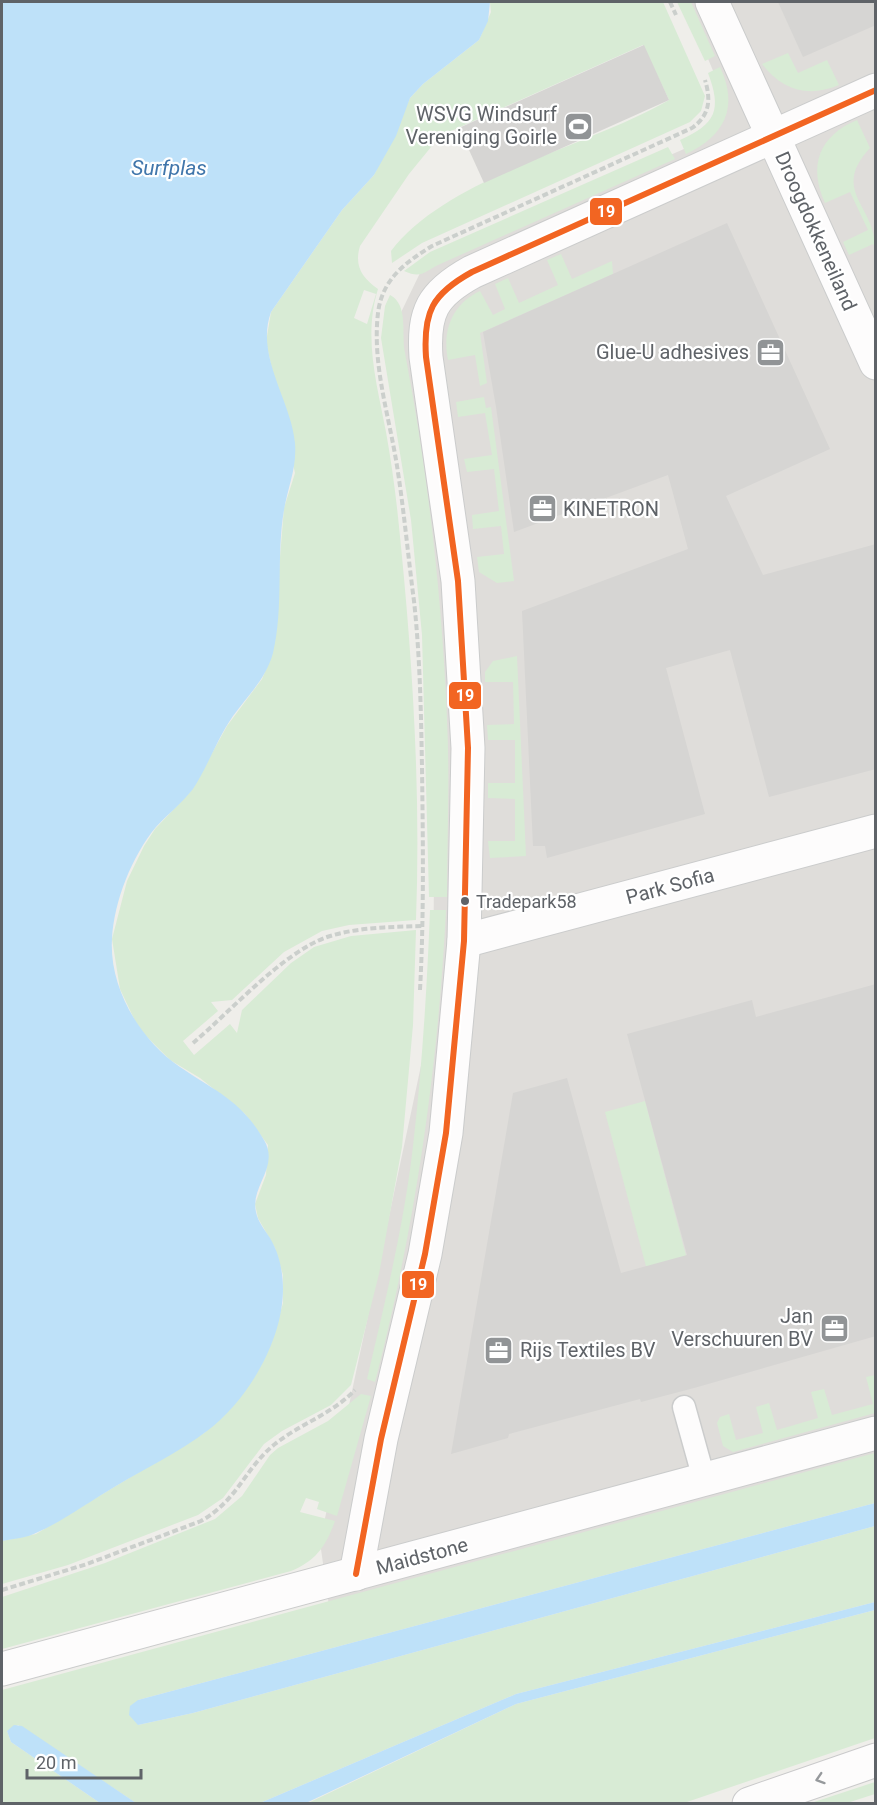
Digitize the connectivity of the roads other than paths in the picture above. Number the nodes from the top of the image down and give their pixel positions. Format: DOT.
graph roads {
  1 [pos="712,2"];
  2 [pos="876,90"];
  3 [pos="773,136"];
  4 [pos="876,363"];
  5 [pos="876,831"];
  6 [pos="464,941"];
  7 [pos="684,1407"];
  8 [pos="876,1433"];
  9 [pos="704,1479"];
  10 [pos="356,1574"];
  11 [pos="2,1669"];
  12 [pos="876,1760"];
  13 [pos="749,1803"];
  1 -- 3 [label="street, Droogdokkeneiland"];
  2 -- 3 [label="street"];
  3 -- 4 [label="street, Droogdokkeneiland"];
  3 -- 6 [label="street"];
  5 -- 6 [label="street, Park Sofia"];
  6 -- 10 [label="street"];
  7 -- 9 [label="lane"];
  8 -- 9 [label="street, Maidstone"];
  9 -- 10 [label="street, Maidstone"];
  10 -- 11 [label="street, Maidstone"];
  12 -- 13 [label="street, one-way"];
}
